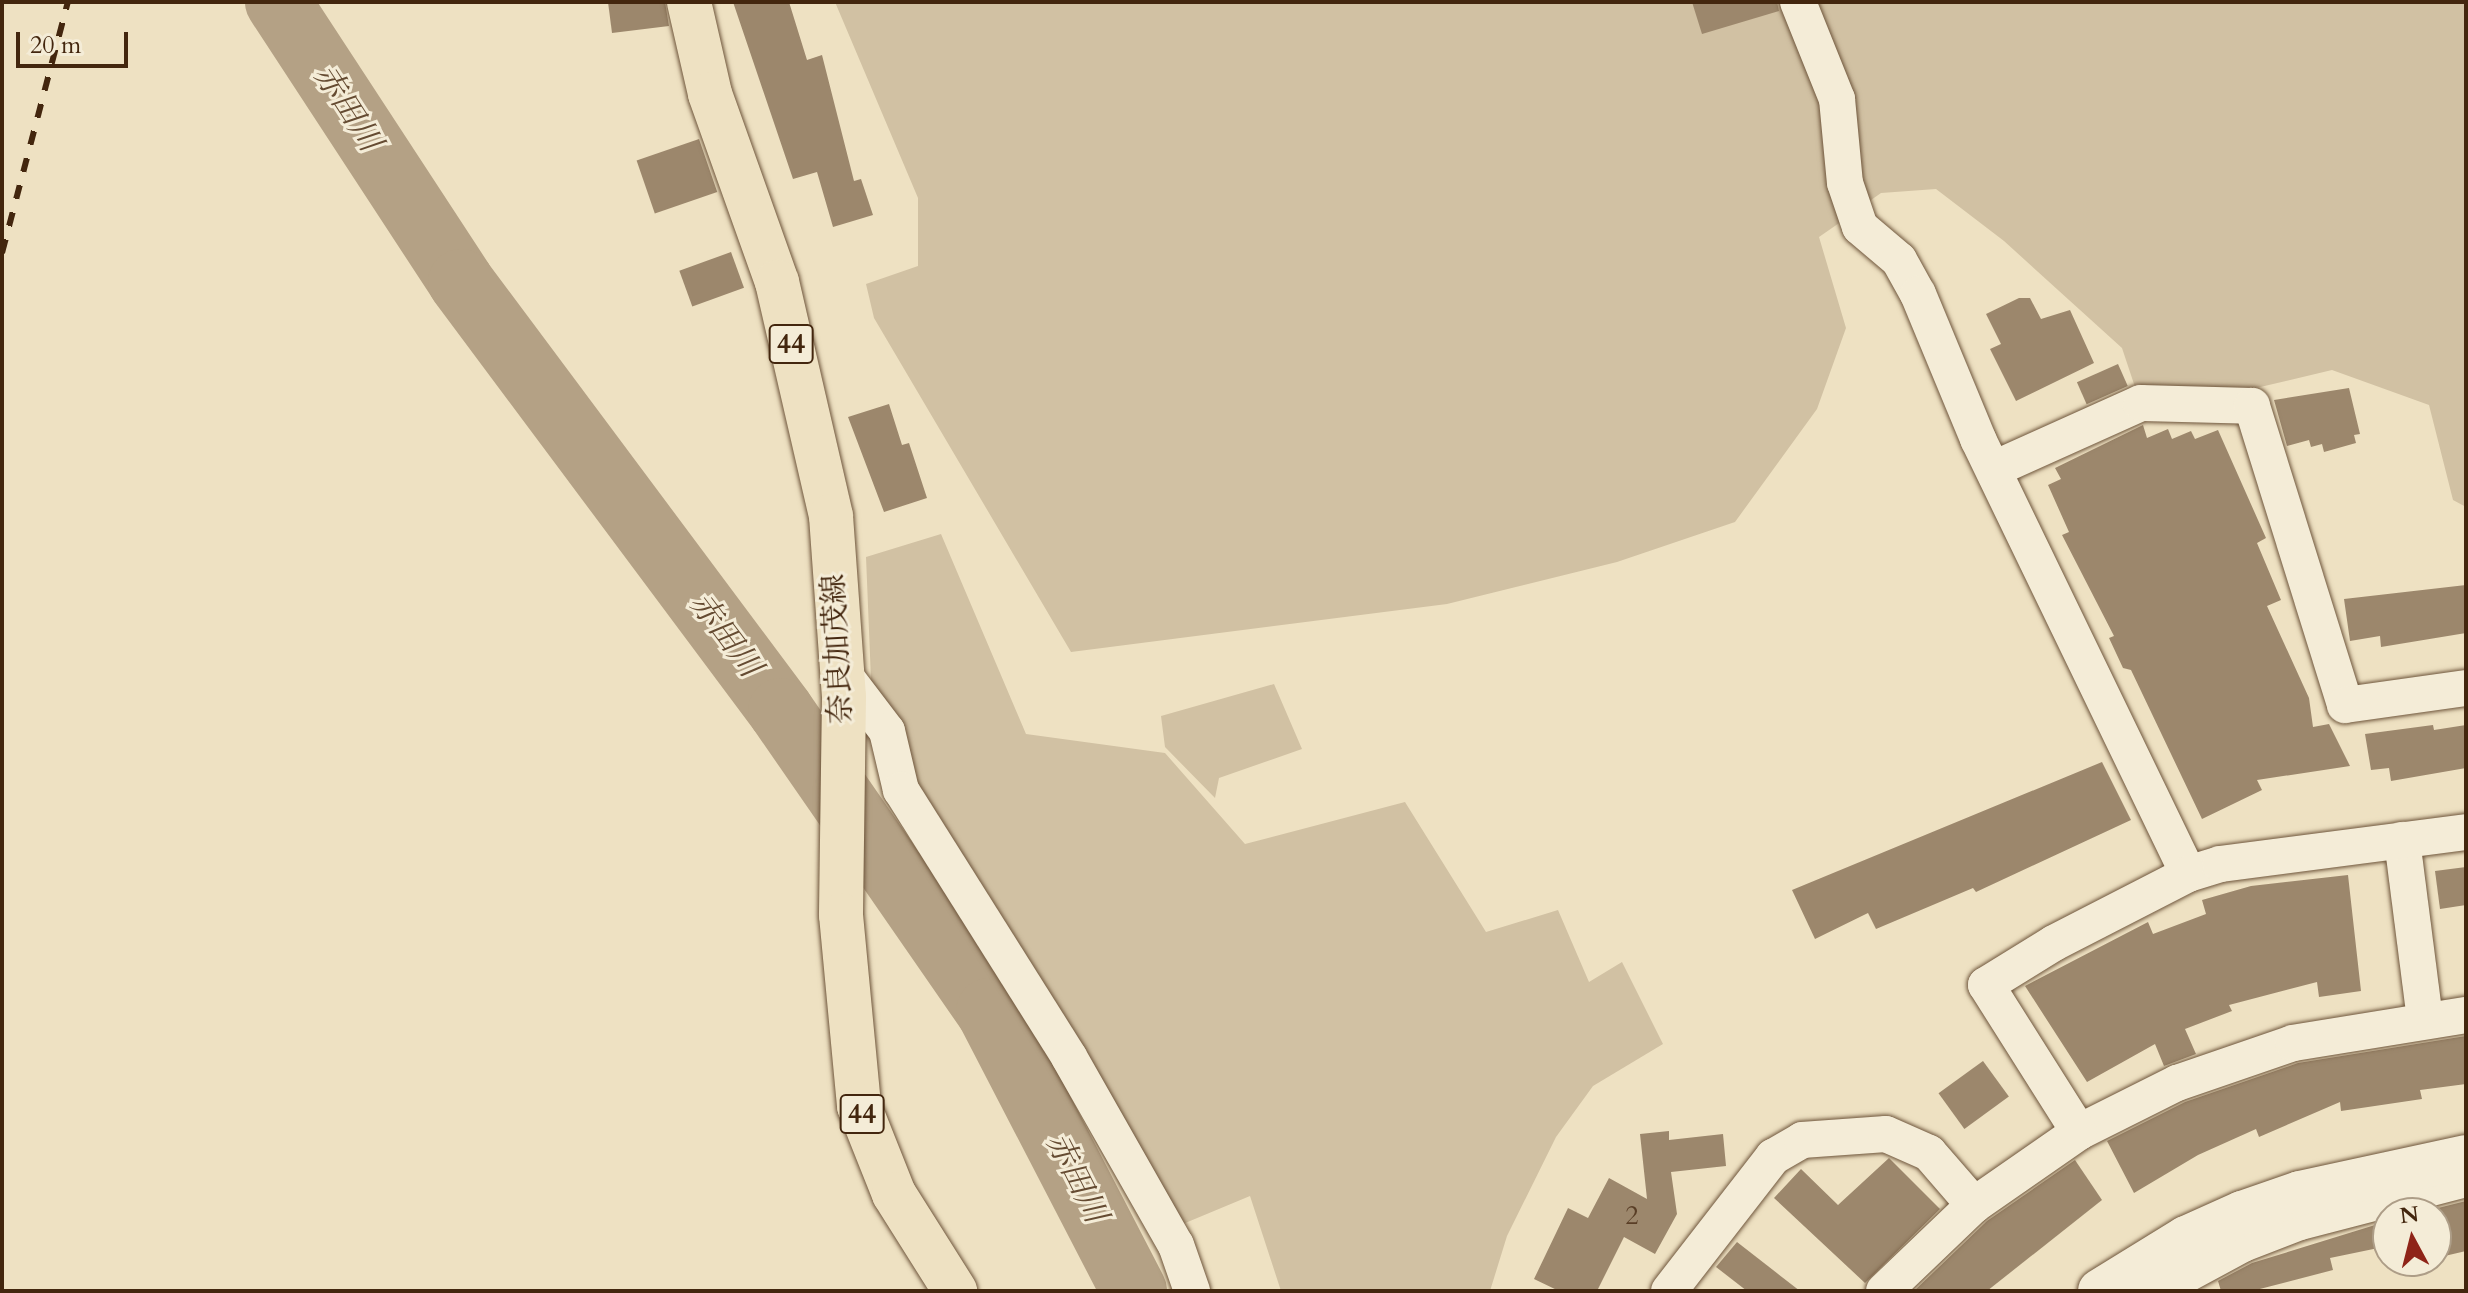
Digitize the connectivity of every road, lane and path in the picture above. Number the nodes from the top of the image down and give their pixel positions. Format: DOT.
graph roads {
  1 [pos="689,2"];
  2 [pos="1798,2"];
  3 [pos="1994,469"];
  4 [pos="843,685"];
  5 [pos="2466,688"];
  6 [pos="2466,832"];
  7 [pos="2402,840"];
  8 [pos="2188,874"];
  9 [pos="2466,1015"];
  10 [pos="2425,1020"];
  11 [pos="2079,1132"];
  12 [pos="2466,1157"];
  13 [pos="2466,1179"];
  14 [pos="1974,1205"];
  15 [pos="955,1291"];
  16 [pos="1192,1291"];
  17 [pos="1669,1291"];
  18 [pos="1884,1291"];
  19 [pos="2100,1291"];
  20 [pos="2156,1291"];
  1 -- 4 [label="main road, 奈良加茂線 / 44"];
  2 -- 3 [label="street"];
  3 -- 5 [label="street"];
  3 -- 8 [label="street"];
  4 -- 15 [label="main road, 奈良加茂線 / 44"];
  4 -- 16 [label="street"];
  6 -- 7 [label="street"];
  7 -- 8 [label="street"];
  7 -- 10 [label="street"];
  8 -- 11 [label="street"];
  9 -- 10 [label="street"];
  10 -- 11 [label="street"];
  11 -- 14 [label="street"];
  12 -- 19 [label="street"];
  13 -- 20 [label="street"];
  14 -- 17 [label="street"];
  14 -- 18 [label="street"];
}
